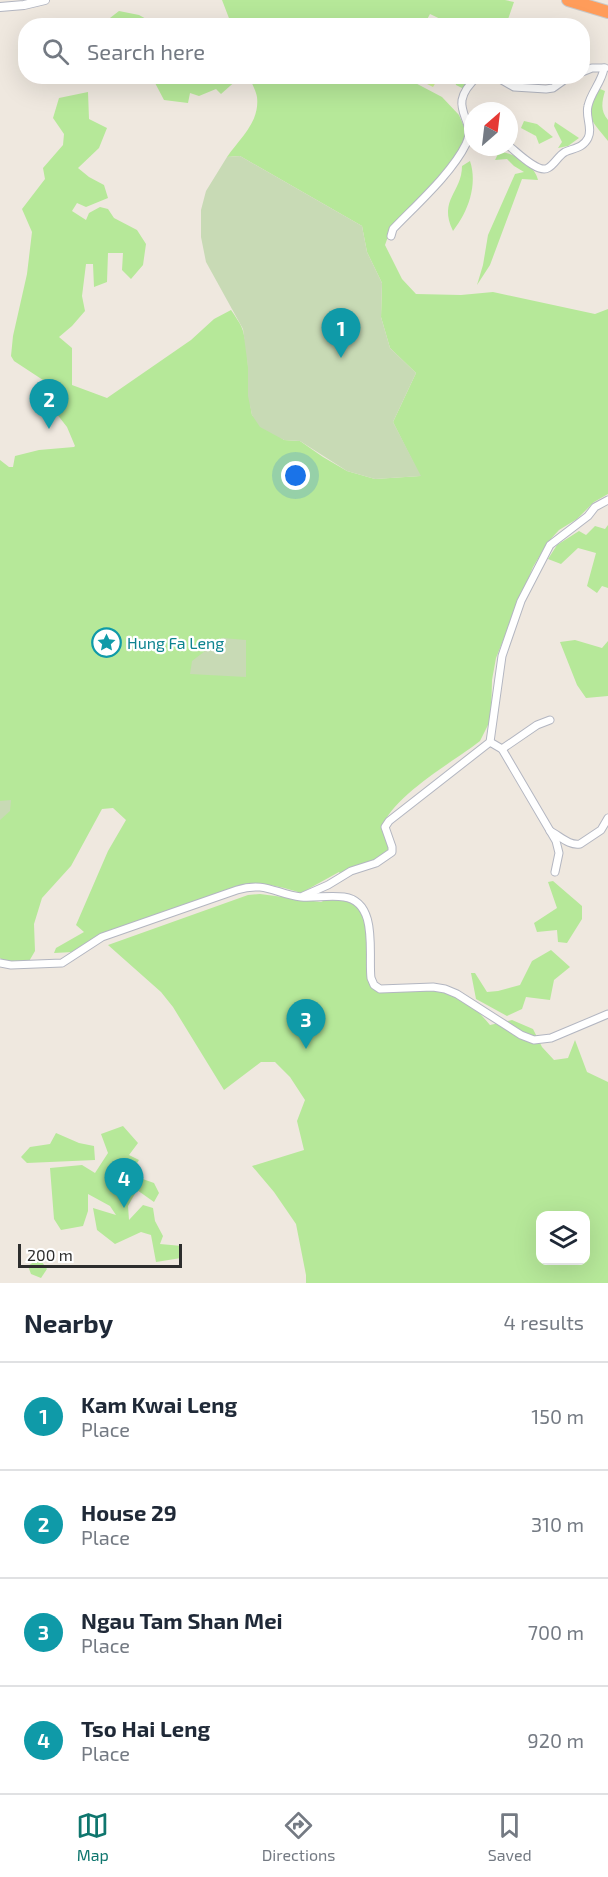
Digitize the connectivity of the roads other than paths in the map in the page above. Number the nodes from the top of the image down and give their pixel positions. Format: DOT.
graph roads {
  1 [pos="45,0"];
  2 [pos="568,0"];
  3 [pos="0,7"];
  4 [pos="608,12"];
  5 [pos="606,68"];
  6 [pos="590,69"];
  7 [pos="472,84"];
  8 [pos="509,84"];
  9 [pos="559,84"];
  10 [pos="518,153"];
  11 [pos="392,236"];
  12 [pos="608,500"];
  13 [pos="550,720"];
  14 [pos="490,742"];
  15 [pos="502,749"];
  16 [pos="608,818"];
  17 [pos="550,831"];
  18 [pos="555,872"];
  19 [pos="301,897"];
  20 [pos="0,963"];
  21 [pos="608,1014"];
  1 -- 3 [label="street"];
  2 -- 4 [label="highway"];
  5 -- 6 [label="street"];
  5 -- 10 [label="street"];
  7 -- 11 [label="street"];
  8 -- 9 [label="street"];
  12 -- 14 [label="street"];
  13 -- 15 [label="street"];
  14 -- 15 [label="street"];
  14 -- 19 [label="street"];
  15 -- 17 [label="street"];
  16 -- 17 [label="street"];
  17 -- 18 [label="street"];
  19 -- 20 [label="street"];
  19 -- 21 [label="street"];
}
